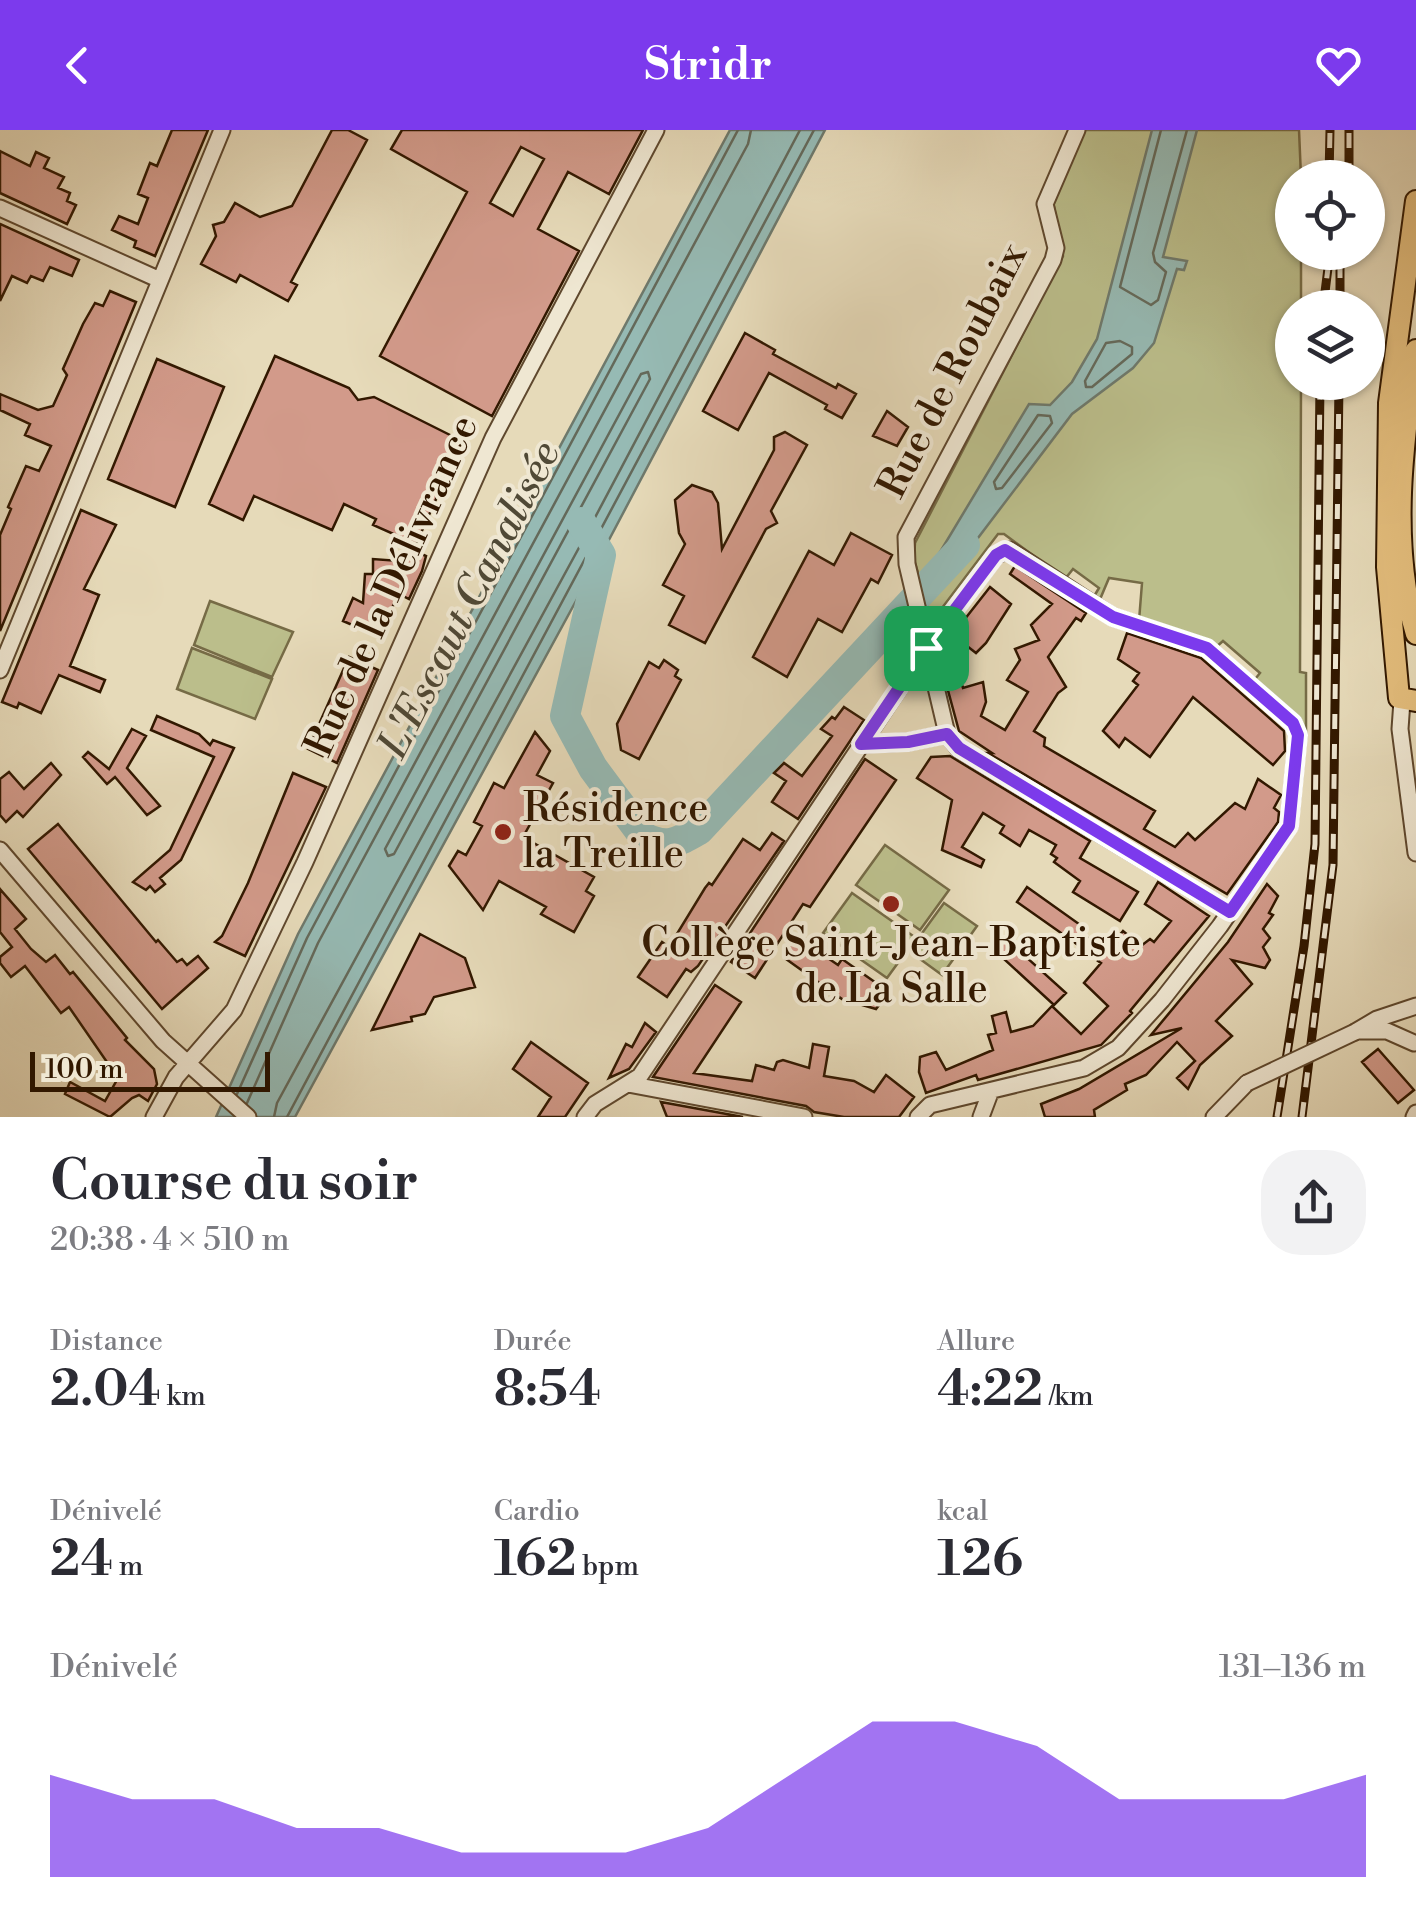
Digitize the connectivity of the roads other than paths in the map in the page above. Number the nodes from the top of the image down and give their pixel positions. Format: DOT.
graph roads {
  1 [pos="222,130"];
  2 [pos="656,130"];
  3 [pos="1078,130"];
  4 [pos="1416,201"];
  5 [pos="0,208"];
  6 [pos="160,280"];
  7 [pos="1410,290"];
  8 [pos="1416,350"];
  9 [pos="1410,439"];
  10 [pos="1416,634"];
  11 [pos="1394,638"];
  12 [pos="926,648"];
  13 [pos="0,670"];
  14 [pos="1409,701"];
  15 [pos="947,734"];
  16 [pos="861,744"];
  17 [pos="0,850"];
  18 [pos="1416,853"];
  19 [pos="1230,912"];
  20 [pos="1416,1007"];
  21 [pos="1355,1032"];
  22 [pos="1415,1045"];
  23 [pos="186,1064"];
  24 [pos="628,1084"];
  25 [pos="990,1092"];
  26 [pos="154,1117"];
  27 [pos="248,1117"];
  28 [pos="585,1117"];
  29 [pos="804,1117"];
  30 [pos="918,1117"];
  31 [pos="980,1117"];
  32 [pos="1214,1117"];
  1 -- 6 [label="street"];
  2 -- 23 [label="street, Rue de la Délivrance"];
  3 -- 12 [label="street, Rue de Roubaix"];
  4 -- 7 [label="main road"];
  5 -- 6 [label="street"];
  6 -- 13 [label="street"];
  7 -- 11 [label="main road"];
  8 -- 9 [label="main road"];
  9 -- 10 [label="main road"];
  10 -- 11 [label="main road"];
  11 -- 14 [label="main road"];
  12 -- 15 [label="street, Rue de Roubaix"];
  12 -- 16 [label="street"];
  12 -- 19 [label="street"];
  14 -- 18 [label="street"];
  15 -- 16 [label="street"];
  15 -- 19 [label="street"];
  16 -- 24 [label="street"];
  17 -- 23 [label="street"];
  19 -- 25 [label="street"];
  20 -- 21 [label="street"];
  20 -- 22 [label="street"];
  21 -- 22 [label="street"];
  21 -- 32 [label="street, bridge"];
  23 -- 26 [label="street, Rue de la Délivrance"];
  23 -- 27 [label="street"];
  24 -- 28 [label="street"];
  24 -- 29 [label="street"];
  25 -- 30 [label="street"];
  25 -- 31 [label="street"];
}
